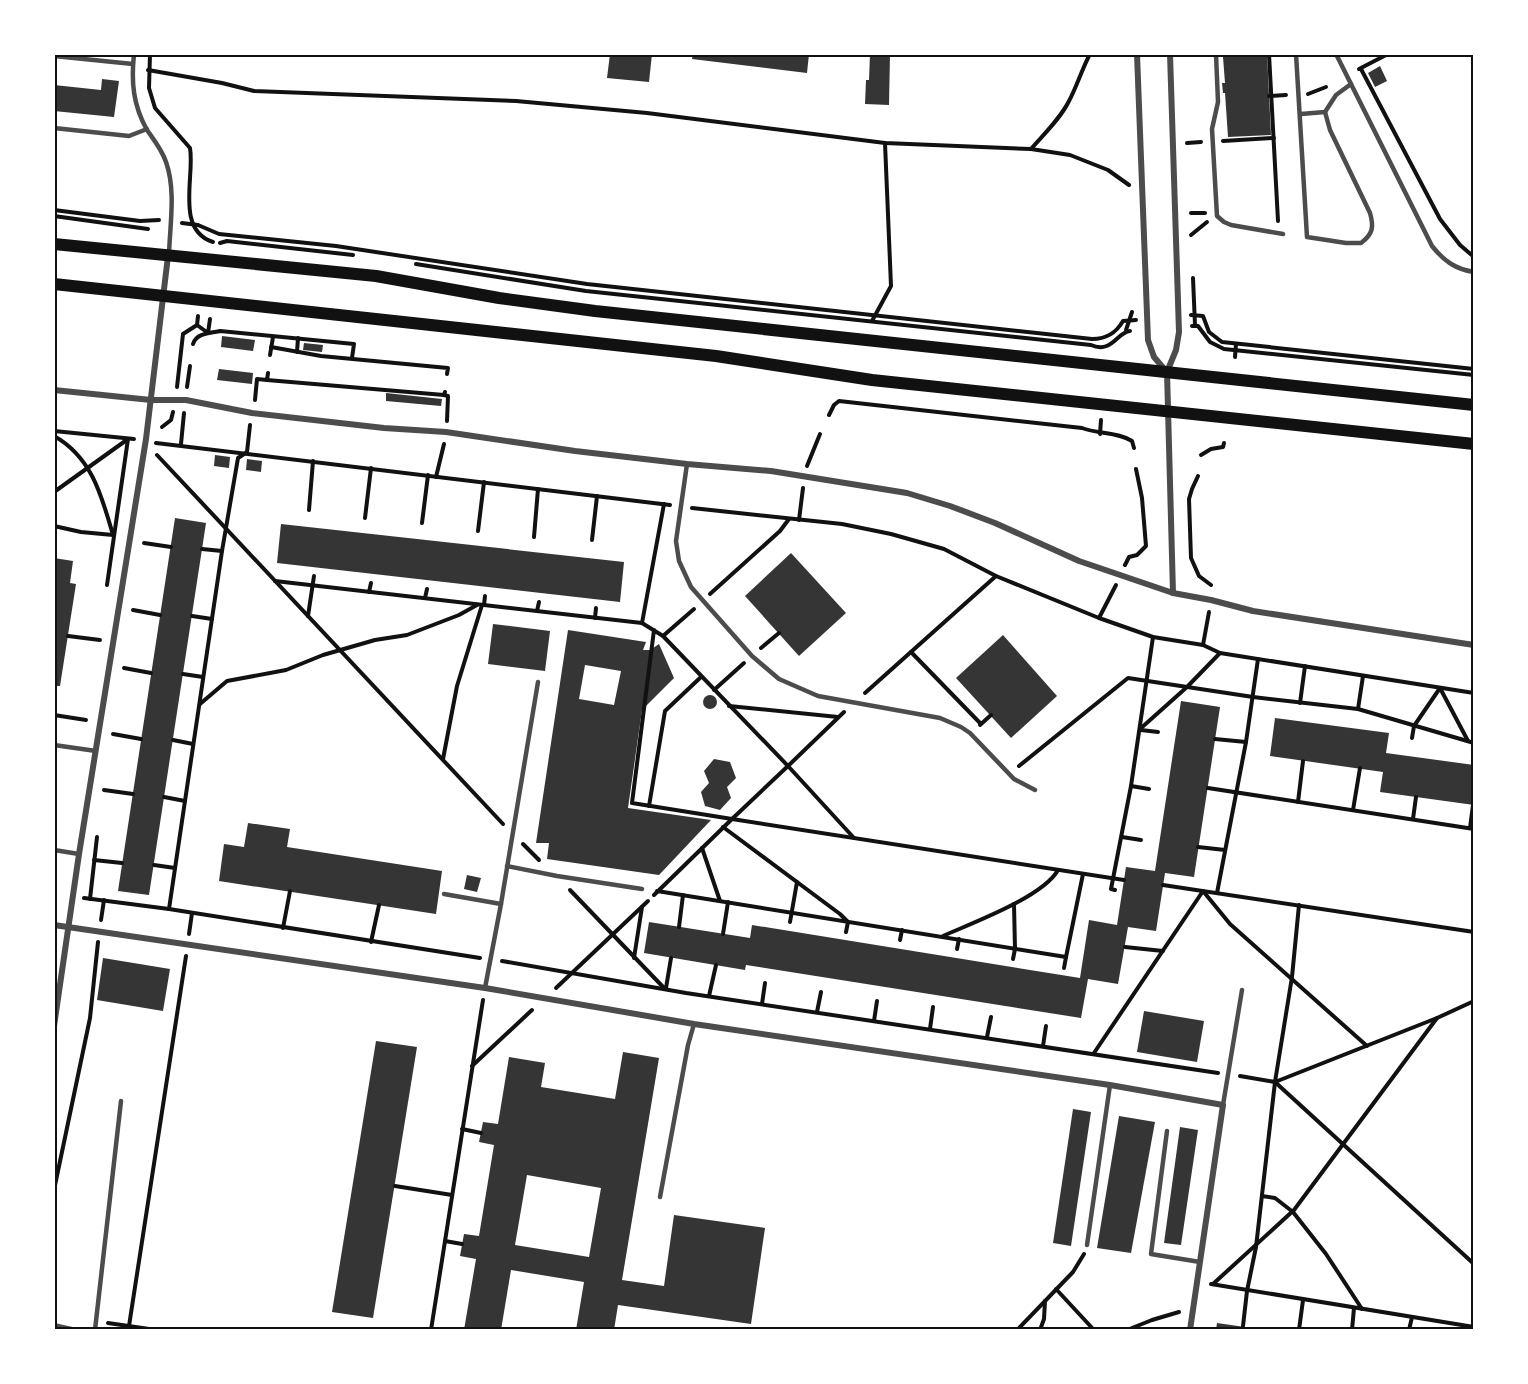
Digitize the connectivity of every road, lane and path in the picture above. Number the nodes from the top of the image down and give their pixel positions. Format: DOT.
graph roads {
  1 [pos="134,54"];
  2 [pos="150,54"];
  3 [pos="1090,54"];
  4 [pos="1137,54"];
  5 [pos="1170,54"];
  6 [pos="1215,54"];
  7 [pos="1269,54"];
  8 [pos="1296,54"];
  9 [pos="1336,54"];
  10 [pos="54,56"];
  11 [pos="133,66"];
  12 [pos="1361,69"];
  13 [pos="148,70"];
  14 [pos="1351,84"];
  15 [pos="1325,112"];
  16 [pos="1301,114"];
  17 [pos="54,128"];
  18 [pos="147,129"];
  19 [pos="1274,138"];
  20 [pos="1213,141"];
  21 [pos="885,143"];
  22 [pos="1187,143"];
  23 [pos="1031,148"];
  24 [pos="1142,195"];
  25 [pos="54,210"];
  26 [pos="1191,213"];
  27 [pos="1216,213"];
  28 [pos="54,216"];
  29 [pos="152,219"];
  30 [pos="191,224"];
  31 [pos="1278,225"];
  32 [pos="148,229"];
  33 [pos="210,231"];
  34 [pos="193,234"];
  35 [pos="1283,234"];
  36 [pos="200,235"];
  37 [pos="1191,235"];
  38 [pos="54,243"];
  39 [pos="208,243"];
  40 [pos="169,254"];
  41 [pos="357,256"];
  42 [pos="1474,257"];
  43 [pos="413,264"];
  44 [pos="1474,272"];
  45 [pos="54,284"];
  46 [pos="165,297"];
  47 [pos="1132,309"];
  48 [pos="875,315"];
  49 [pos="1191,315"];
  50 [pos="198,319"];
  51 [pos="210,319"];
  52 [pos="1132,320"];
  53 [pos="872,321"];
  54 [pos="197,325"];
  55 [pos="1192,326"];
  56 [pos="208,333"];
  57 [pos="1111,335"];
  58 [pos="273,337"];
  59 [pos="298,338"];
  60 [pos="193,344"];
  61 [pos="1236,344"];
  62 [pos="271,347"];
  63 [pos="1109,347"];
  64 [pos="1236,350"];
  65 [pos="297,353"];
  66 [pos="270,355"];
  67 [pos="1235,357"];
  68 [pos="352,358"];
  69 [pos="190,366"];
  70 [pos="1474,369"];
  71 [pos="1167,372"];
  72 [pos="447,374"];
  73 [pos="1474,375"];
  74 [pos="178,379"];
  75 [pos="267,380"];
  76 [pos="187,387"];
  77 [pos="54,390"];
  78 [pos="444,395"];
  79 [pos="151,400"];
  80 [pos="1474,405"];
  81 [pos="184,412"];
  82 [pos="1167,412"];
  83 [pos="173,415"];
  84 [pos="829,415"];
  85 [pos="1100,427"];
  86 [pos="54,431"];
  87 [pos="1100,434"];
  88 [pos="54,436"];
  89 [pos="128,439"];
  90 [pos="146,439"];
  91 [pos="157,443"];
  92 [pos="1224,443"];
  93 [pos="181,444"];
  94 [pos="1474,444"];
  95 [pos="1134,448"];
  96 [pos="155,453"];
  97 [pos="1201,455"];
  98 [pos="238,458"];
  99 [pos="313,461"];
  100 [pos="687,464"];
  101 [pos="87,467"];
  102 [pos="371,468"];
  103 [pos="1136,469"];
  104 [pos="428,475"];
  105 [pos="1198,476"];
  106 [pos="484,482"];
  107 [pos="538,489"];
  108 [pos="54,492"];
  109 [pos="597,496"];
  110 [pos="664,504"];
  111 [pos="680,506"];
  112 [pos="309,510"];
  113 [pos="365,518"];
  114 [pos="789,519"];
  115 [pos="422,523"];
  116 [pos="54,526"];
  117 [pos="226,530"];
  118 [pos="478,531"];
  119 [pos="113,535"];
  120 [pos="534,537"];
  121 [pos="592,540"];
  122 [pos="144,543"];
  123 [pos="171,547"];
  124 [pos="202,549"];
  125 [pos="222,551"];
  126 [pos="315,576"];
  127 [pos="996,576"];
  128 [pos="1120,576"];
  129 [pos="274,581"];
  130 [pos="370,583"];
  131 [pos="313,585"];
  132 [pos="427,589"];
  133 [pos="369,592"];
  134 [pos="106,593"];
  135 [pos="1173,593"];
  136 [pos="485,596"];
  137 [pos="425,598"];
  138 [pos="1211,600"];
  139 [pos="702,601"];
  140 [pos="539,602"];
  141 [pos="481,604"];
  142 [pos="596,608"];
  143 [pos="133,610"];
  144 [pos="537,611"];
  145 [pos="160,615"];
  146 [pos="192,616"];
  147 [pos="308,616"];
  148 [pos="595,618"];
  149 [pos="1099,618"];
  150 [pos="212,619"];
  151 [pos="642,623"];
  152 [pos="101,628"];
  153 [pos="654,630"];
  154 [pos="68,636"];
  155 [pos="663,636"];
  156 [pos="1153,637"];
  157 [pos="100,640"];
  158 [pos="1203,645"];
  159 [pos="1474,645"];
  160 [pos="340,650"];
  161 [pos="98,651"];
  162 [pos="911,652"];
  163 [pos="1220,653"];
  164 [pos="1258,659"];
  165 [pos="1305,666"];
  166 [pos="124,668"];
  167 [pos="151,673"];
  168 [pos="183,674"];
  169 [pos="1363,676"];
  170 [pos="203,677"];
  171 [pos="701,677"];
  172 [pos="1147,681"];
  173 [pos="538,682"];
  174 [pos="1187,687"];
  175 [pos="1440,688"];
  176 [pos="1474,693"];
  177 [pos="1253,697"];
  178 [pos="852,703"];
  179 [pos="1300,703"];
  180 [pos="199,705"];
  181 [pos="729,706"];
  182 [pos="88,709"];
  183 [pos="1358,710"];
  184 [pos="54,716"];
  185 [pos="838,717"];
  186 [pos="86,720"];
  187 [pos="1414,726"];
  188 [pos="1140,730"];
  189 [pos="988,732"];
  190 [pos="1158,732"];
  191 [pos="113,734"];
  192 [pos="1412,738"];
  193 [pos="141,739"];
  194 [pos="1215,739"];
  195 [pos="173,740"];
  196 [pos="1246,742"];
  197 [pos="1468,742"];
  198 [pos="1474,743"];
  199 [pos="193,744"];
  200 [pos="54,745"];
  201 [pos="81,749"];
  202 [pos="96,751"];
  203 [pos="1012,758"];
  204 [pos="442,760"];
  205 [pos="1304,761"];
  206 [pos="788,766"];
  207 [pos="1360,768"];
  208 [pos="1131,786"];
  209 [pos="1208,788"];
  210 [pos="1149,789"];
  211 [pos="104,790"];
  212 [pos="1035,790"];
  213 [pos="1236,792"];
  214 [pos="133,794"];
  215 [pos="164,797"];
  216 [pos="1416,797"];
  217 [pos="185,801"];
  218 [pos="1298,802"];
  219 [pos="1473,805"];
  220 [pos="649,806"];
  221 [pos="1353,810"];
  222 [pos="732,819"];
  223 [pos="1413,819"];
  224 [pos="723,827"];
  225 [pos="1472,828"];
  226 [pos="512,833"];
  227 [pos="1122,837"];
  228 [pos="854,838"];
  229 [pos="1141,840"];
  230 [pos="702,848"];
  231 [pos="1198,848"];
  232 [pos="54,850"];
  233 [pos="1225,850"];
  234 [pos="79,854"];
  235 [pos="94,860"];
  236 [pos="122,863"];
  237 [pos="154,865"];
  238 [pos="507,866"];
  239 [pos="175,868"];
  240 [pos="1058,870"];
  241 [pos="1083,874"];
  242 [pos="557,876"];
  243 [pos="1114,878"];
  244 [pos="1124,880"];
  245 [pos="797,882"];
  246 [pos="1163,885"];
  247 [pos="642,889"];
  248 [pos="1115,890"];
  249 [pos="290,891"];
  250 [pos="1203,891"];
  251 [pos="1217,893"];
  252 [pos="444,894"];
  253 [pos="684,895"];
  254 [pos="90,899"];
  255 [pos="104,900"];
  256 [pos="720,901"];
  257 [pos="728,902"];
  258 [pos="501,904"];
  259 [pos="1014,904"];
  260 [pos="379,905"];
  261 [pos="1299,905"];
  262 [pos="642,907"];
  263 [pos="169,909"];
  264 [pos="791,912"];
  265 [pos="192,913"];
  266 [pos="790,922"];
  267 [pos="848,922"];
  268 [pos="54,925"];
  269 [pos="69,927"];
  270 [pos="679,927"];
  271 [pos="283,928"];
  272 [pos="902,930"];
  273 [pos="99,931"];
  274 [pos="846,932"];
  275 [pos="1474,932"];
  276 [pos="723,934"];
  277 [pos="942,937"];
  278 [pos="959,939"];
  279 [pos="900,940"];
  280 [pos="371,942"];
  281 [pos="188,943"];
  282 [pos="1125,947"];
  283 [pos="957,949"];
  284 [pos="1015,949"];
  285 [pos="1163,951"];
  286 [pos="1077,954"];
  287 [pos="1067,955"];
  288 [pos="634,958"];
  289 [pos="671,958"];
  290 [pos="491,959"];
  291 [pos="1013,959"];
  292 [pos="716,965"];
  293 [pos="1064,968"];
  294 [pos="1292,977"];
  295 [pos="765,983"];
  296 [pos="484,988"];
  297 [pos="665,989"];
  298 [pos="1242,990"];
  299 [pos="821,992"];
  300 [pos="709,996"];
  301 [pos="544,999"];
  302 [pos="877,1001"];
  303 [pos="1474,1001"];
  304 [pos="762,1004"];
  305 [pos="933,1007"];
  306 [pos="817,1012"];
  307 [pos="991,1017"];
  308 [pos="1437,1018"];
  309 [pos="874,1021"];
  310 [pos="694,1024"];
  311 [pos="54,1026"];
  312 [pos="1046,1026"];
  313 [pos="930,1029"];
  314 [pos="987,1037"];
  315 [pos="1043,1046"];
  316 [pos="1367,1046"];
  317 [pos="1094,1053"];
  318 [pos="472,1066"];
  319 [pos="1228,1074"];
  320 [pos="1275,1082"];
  321 [pos="1110,1085"];
  322 [pos="121,1101"];
  323 [pos="1223,1105"];
  324 [pos="462,1129"];
  325 [pos="1167,1131"];
  326 [pos="481,1133"];
  327 [pos="1342,1144"];
  328 [pos="395,1186"];
  329 [pos="54,1190"];
  330 [pos="452,1196"];
  331 [pos="1262,1196"];
  332 [pos="660,1197"];
  333 [pos="1293,1212"];
  334 [pos="445,1241"];
  335 [pos="462,1244"];
  336 [pos="1087,1245"];
  337 [pos="1256,1247"];
  338 [pos="1200,1262"];
  339 [pos="1474,1264"];
  340 [pos="1198,1282"];
  341 [pos="1213,1284"];
  342 [pos="1056,1289"];
  343 [pos="1247,1291"];
  344 [pos="1303,1300"];
  345 [pos="1045,1301"];
  346 [pos="1354,1308"];
  347 [pos="1362,1309"];
  348 [pos="1179,1312"];
  349 [pos="1412,1317"];
  350 [pos="54,1326"];
  351 [pos="129,1326"];
  352 [pos="1243,1326"];
  353 [pos="1474,1327"];
  354 [pos="1467,1328"];
  355 [pos="72,1330"];
  356 [pos="95,1330"];
  357 [pos="431,1330"];
  358 [pos="1017,1330"];
  359 [pos="1040,1330"];
  360 [pos="1094,1330"];
  361 [pos="1127,1330"];
  362 [pos="1190,1330"];
  363 [pos="1299,1330"];
  364 [pos="1352,1330"];
  365 [pos="1409,1330"];
  1 -- 11 [label="lane"];
  2 -- 13 [label="path"];
  3 -- 23 [label="path"];
  4 -- 24 [label="street"];
  5 -- 71 [label="street"];
  6 -- 20 [label="lane"];
  7 -- 19 [label="path"];
  8 -- 16 [label="lane"];
  9 -- 14 [label="lane"];
  10 -- 11 [label="lane"];
  11 -- 13 [label="path"];
  11 -- 18 [label="lane"];
  12 -- 42 [label="path"];
  13 -- 21 [label="path"];
  13 -- 30 [label="path"];
  14 -- 15 [label="lane"];
  14 -- 44 [label="lane"];
  15 -- 16 [label="lane"];
  15 -- 16 [label="lane"];
  17 -- 18 [label="lane"];
  18 -- 40 [label="lane"];
  19 -- 20 [label="path"];
  19 -- 31 [label="path"];
  20 -- 22 [label="path"];
  20 -- 27 [label="lane"];
  21 -- 23 [label="path"];
  21 -- 48 [label="path"];
  23 -- 24 [label="path"];
  24 -- 71 [label="street"];
  25 -- 29 [label="path"];
  26 -- 27 [label="path"];
  27 -- 35 [label="lane"];
  27 -- 37 [label="path"];
  28 -- 32 [label="path"];
  30 -- 33 [label="path"];
  30 -- 36 [label="path"];
  33 -- 39 [label="path"];
  33 -- 48 [label="path"];
  34 -- 36 [label="path"];
  36 -- 39 [label="path"];
  38 -- 40 [label="main road"];
  39 -- 41 [label="path"];
  40 -- 46 [label="street"];
  40 -- 71 [label="main road"];
  43 -- 53 [label="path"];
  45 -- 46 [label="main road"];
  46 -- 79 [label="street"];
  46 -- 82 [label="main road"];
  47 -- 52 [label="path"];
  48 -- 53 [label="path"];
  48 -- 57 [label="path"];
  49 -- 61 [label="path"];
  50 -- 54 [label="path"];
  51 -- 56 [label="path"];
  52 -- 57 [label="path"];
  52 -- 63 [label="path"];
  53 -- 63 [label="path"];
  54 -- 56 [label="path"];
  54 -- 74 [label="path"];
  55 -- 64 [label="path"];
  56 -- 58 [label="path"];
  56 -- 60 [label="path"];
  57 -- 63 [label="path"];
  58 -- 59 [label="path"];
  58 -- 62 [label="path"];
  59 -- 65 [label="path"];
  59 -- 68 [label="path"];
  61 -- 64 [label="path"];
  61 -- 70 [label="path"];
  62 -- 65 [label="path"];
  62 -- 66 [label="path"];
  64 -- 67 [label="path"];
  64 -- 73 [label="path"];
  65 -- 68 [label="path"];
  68 -- 72 [label="path"];
  69 -- 76 [label="path"];
  71 -- 80 [label="main road"];
  71 -- 82 [label="street"];
  75 -- 78 [label="path"];
  77 -- 79 [label="street"];
  79 -- 90 [label="street"];
  79 -- 100 [label="street"];
  81 -- 93 [label="path"];
  82 -- 94 [label="main road"];
  82 -- 135 [label="street"];
  83 -- 91 [label="path"];
  84 -- 87 [label="path"];
  85 -- 87 [label="path"];
  86 -- 89 [label="path"];
  87 -- 95 [label="path"];
  88 -- 101 [label="path"];
  89 -- 90 [label="path"];
  89 -- 101 [label="path"];
  89 -- 119 [label="path"];
  90 -- 91 [label="path"];
  90 -- 202 [label="street"];
  91 -- 93 [label="path"];
  92 -- 97 [label="path"];
  93 -- 99 [label="path"];
  96 -- 117 [label="path"];
  98 -- 117 [label="path"];
  99 -- 102 [label="path"];
  99 -- 112 [label="path"];
  100 -- 111 [label="lane"];
  100 -- 128 [label="street"];
  101 -- 108 [label="path"];
  101 -- 119 [label="path"];
  102 -- 104 [label="path"];
  102 -- 113 [label="path"];
  103 -- 128 [label="path"];
  104 -- 106 [label="path"];
  104 -- 115 [label="path"];
  105 -- 138 [label="path"];
  106 -- 107 [label="path"];
  106 -- 118 [label="path"];
  107 -- 109 [label="path"];
  107 -- 120 [label="path"];
  109 -- 110 [label="path"];
  109 -- 121 [label="path"];
  110 -- 111 [label="path"];
  110 -- 151 [label="path"];
  111 -- 114 [label="path"];
  111 -- 139 [label="lane"];
  114 -- 127 [label="path"];
  114 -- 139 [label="path"];
  116 -- 119 [label="path"];
  117 -- 125 [label="path"];
  117 -- 129 [label="path"];
  119 -- 134 [label="path"];
  122 -- 123 [label="path"];
  124 -- 125 [label="path"];
  125 -- 150 [label="path"];
  126 -- 131 [label="path"];
  127 -- 149 [label="path"];
  127 -- 162 [label="path"];
  128 -- 135 [label="street"];
  128 -- 149 [label="path"];
  129 -- 131 [label="path"];
  129 -- 147 [label="path"];
  130 -- 133 [label="path"];
  131 -- 133 [label="path"];
  131 -- 147 [label="path"];
  132 -- 137 [label="path"];
  133 -- 137 [label="path"];
  135 -- 138 [label="street"];
  136 -- 141 [label="path"];
  137 -- 141 [label="path"];
  138 -- 158 [label="path"];
  138 -- 159 [label="street"];
  139 -- 155 [label="path"];
  139 -- 178 [label="lane"];
  140 -- 144 [label="path"];
  141 -- 144 [label="path"];
  141 -- 160 [label="path"];
  141 -- 204 [label="path"];
  142 -- 148 [label="path"];
  143 -- 145 [label="path"];
  144 -- 148 [label="path"];
  146 -- 150 [label="path"];
  147 -- 160 [label="path"];
  148 -- 151 [label="path"];
  149 -- 156 [label="path"];
  150 -- 170 [label="path"];
  151 -- 153 [label="path"];
  152 -- 157 [label="path"];
  153 -- 155 [label="path"];
  153 -- 220 [label="path"];
  154 -- 157 [label="path"];
  155 -- 171 [label="path"];
  156 -- 158 [label="path"];
  156 -- 172 [label="path"];
  157 -- 161 [label="path"];
  158 -- 163 [label="path"];
  160 -- 180 [label="path"];
  160 -- 204 [label="path"];
  162 -- 178 [label="path"];
  162 -- 189 [label="path"];
  163 -- 164 [label="path"];
  163 -- 174 [label="path"];
  164 -- 165 [label="path"];
  164 -- 177 [label="path"];
  165 -- 169 [label="path"];
  165 -- 179 [label="path"];
  166 -- 167 [label="path"];
  168 -- 170 [label="path"];
  169 -- 175 [label="path"];
  169 -- 183 [label="path"];
  170 -- 180 [label="path"];
  171 -- 181 [label="path"];
  171 -- 220 [label="path"];
  172 -- 174 [label="path"];
  172 -- 188 [label="path"];
  172 -- 203 [label="path"];
  173 -- 226 [label="lane"];
  174 -- 177 [label="path"];
  174 -- 188 [label="path"];
  175 -- 176 [label="path"];
  175 -- 187 [label="path"];
  175 -- 197 [label="path"];
  177 -- 179 [label="path"];
  177 -- 196 [label="path"];
  178 -- 185 [label="path"];
  178 -- 212 [label="lane"];
  179 -- 183 [label="path"];
  180 -- 199 [label="path"];
  181 -- 185 [label="path"];
  181 -- 206 [label="path"];
  182 -- 186 [label="path"];
  183 -- 187 [label="path"];
  184 -- 186 [label="path"];
  185 -- 206 [label="path"];
  186 -- 201 [label="path"];
  187 -- 192 [label="path"];
  187 -- 197 [label="path"];
  188 -- 190 [label="path"];
  188 -- 208 [label="path"];
  191 -- 193 [label="path"];
  194 -- 196 [label="path"];
  195 -- 199 [label="path"];
  196 -- 213 [label="path"];
  197 -- 198 [label="path"];
  199 -- 217 [label="path"];
  200 -- 201 [label="lane"];
  201 -- 202 [label="lane"];
  202 -- 234 [label="street"];
  204 -- 226 [label="path"];
  205 -- 218 [label="path"];
  206 -- 222 [label="path"];
  206 -- 228 [label="path"];
  207 -- 221 [label="path"];
  208 -- 210 [label="path"];
  208 -- 227 [label="path"];
  209 -- 213 [label="path"];
  211 -- 214 [label="path"];
  213 -- 218 [label="path"];
  213 -- 233 [label="path"];
  215 -- 217 [label="path"];
  216 -- 223 [label="path"];
  217 -- 239 [label="path"];
  218 -- 221 [label="path"];
  219 -- 225 [label="path"];
  220 -- 222 [label="path"];
  221 -- 223 [label="path"];
  222 -- 228 [label="path"];
  223 -- 225 [label="path"];
  224 -- 245 [label="path"];
  226 -- 238 [label="lane"];
  226 -- 242 [label="path"];
  227 -- 229 [label="path"];
  227 -- 243 [label="path"];
  228 -- 240 [label="path"];
  230 -- 256 [label="path"];
  231 -- 233 [label="path"];
  232 -- 234 [label="lane"];
  233 -- 251 [label="path"];
  234 -- 269 [label="street"];
  235 -- 236 [label="path"];
  237 -- 239 [label="path"];
  238 -- 242 [label="lane"];
  238 -- 258 [label="lane"];
  239 -- 263 [label="path"];
  240 -- 241 [label="path"];
  240 -- 259 [label="path"];
  241 -- 243 [label="path"];
  241 -- 287 [label="path"];
  242 -- 247 [label="lane"];
  242 -- 288 [label="path"];
  243 -- 244 [label="path"];
  243 -- 248 [label="path"];
  245 -- 264 [label="path"];
  245 -- 267 [label="path"];
  246 -- 250 [label="path"];
  247 -- 253 [label="path"];
  249 -- 271 [label="path"];
  250 -- 251 [label="path"];
  250 -- 285 [label="path"];
  250 -- 294 [label="path"];
  251 -- 261 [label="path"];
  252 -- 258 [label="lane"];
  253 -- 256 [label="path"];
  253 -- 270 [label="path"];
  254 -- 255 [label="path"];
  255 -- 263 [label="path"];
  255 -- 273 [label="path"];
  256 -- 257 [label="path"];
  257 -- 264 [label="path"];
  257 -- 276 [label="path"];
  258 -- 290 [label="lane"];
  259 -- 277 [label="path"];
  259 -- 284 [label="path"];
  260 -- 280 [label="path"];
  261 -- 275 [label="path"];
  261 -- 294 [label="path"];
  262 -- 288 [label="path"];
  263 -- 265 [label="path"];
  264 -- 266 [label="path"];
  264 -- 267 [label="path"];
  265 -- 271 [label="path"];
  265 -- 281 [label="path"];
  267 -- 272 [label="path"];
  267 -- 274 [label="path"];
  268 -- 269 [label="street"];
  269 -- 273 [label="street"];
  269 -- 311 [label="street"];
  271 -- 280 [label="path"];
  272 -- 277 [label="path"];
  272 -- 279 [label="path"];
  273 -- 281 [label="street"];
  273 -- 329 [label="path"];
  277 -- 278 [label="path"];
  278 -- 283 [label="path"];
  278 -- 284 [label="path"];
  280 -- 290 [label="path"];
  281 -- 296 [label="street"];
  281 -- 351 [label="path"];
  282 -- 285 [label="path"];
  284 -- 287 [label="path"];
  284 -- 291 [label="path"];
  285 -- 317 [label="path"];
  286 -- 287 [label="path"];
  287 -- 293 [label="path"];
  288 -- 297 [label="path"];
  289 -- 297 [label="path"];
  290 -- 296 [label="lane"];
  290 -- 297 [label="path"];
  292 -- 300 [label="path"];
  294 -- 316 [label="path"];
  294 -- 320 [label="path"];
  295 -- 304 [label="path"];
  296 -- 301 [label="street"];
  296 -- 318 [label="path"];
  297 -- 300 [label="path"];
  298 -- 319 [label="lane"];
  299 -- 306 [label="path"];
  300 -- 304 [label="path"];
  301 -- 310 [label="street"];
  301 -- 318 [label="path"];
  302 -- 309 [label="path"];
  303 -- 308 [label="path"];
  304 -- 306 [label="path"];
  305 -- 313 [label="path"];
  306 -- 309 [label="path"];
  307 -- 314 [label="path"];
  308 -- 316 [label="path"];
  308 -- 327 [label="path"];
  309 -- 313 [label="path"];
  310 -- 321 [label="street"];
  310 -- 332 [label="lane"];
  312 -- 315 [label="path"];
  313 -- 314 [label="path"];
  314 -- 315 [label="path"];
  315 -- 317 [label="path"];
  316 -- 320 [label="path"];
  317 -- 319 [label="path"];
  318 -- 324 [label="path"];
  319 -- 320 [label="path"];
  319 -- 323 [label="lane"];
  320 -- 327 [label="path"];
  320 -- 331 [label="path"];
  321 -- 323 [label="street"];
  321 -- 336 [label="lane"];
  322 -- 356 [label="lane"];
  323 -- 338 [label="street"];
  324 -- 326 [label="path"];
  324 -- 330 [label="path"];
  325 -- 338 [label="lane"];
  327 -- 333 [label="path"];
  327 -- 339 [label="path"];
  328 -- 330 [label="path"];
  330 -- 334 [label="path"];
  331 -- 333 [label="path"];
  331 -- 337 [label="path"];
  333 -- 337 [label="path"];
  333 -- 347 [label="path"];
  334 -- 335 [label="path"];
  334 -- 357 [label="path"];
  336 -- 342 [label="path"];
  337 -- 341 [label="path"];
  337 -- 343 [label="path"];
  338 -- 340 [label="street"];
  340 -- 341 [label="path"];
  340 -- 362 [label="street"];
  341 -- 343 [label="path"];
  342 -- 345 [label="path"];
  342 -- 360 [label="path"];
  343 -- 344 [label="path"];
  343 -- 352 [label="path"];
  344 -- 346 [label="path"];
  344 -- 363 [label="path"];
  345 -- 358 [label="path"];
  345 -- 359 [label="path"];
  346 -- 347 [label="path"];
  346 -- 364 [label="path"];
  347 -- 349 [label="path"];
  348 -- 361 [label="path"];
  349 -- 354 [label="path"];
  349 -- 365 [label="path"];
  350 -- 355 [label="street"];
  353 -- 354 [label="path"];
}
